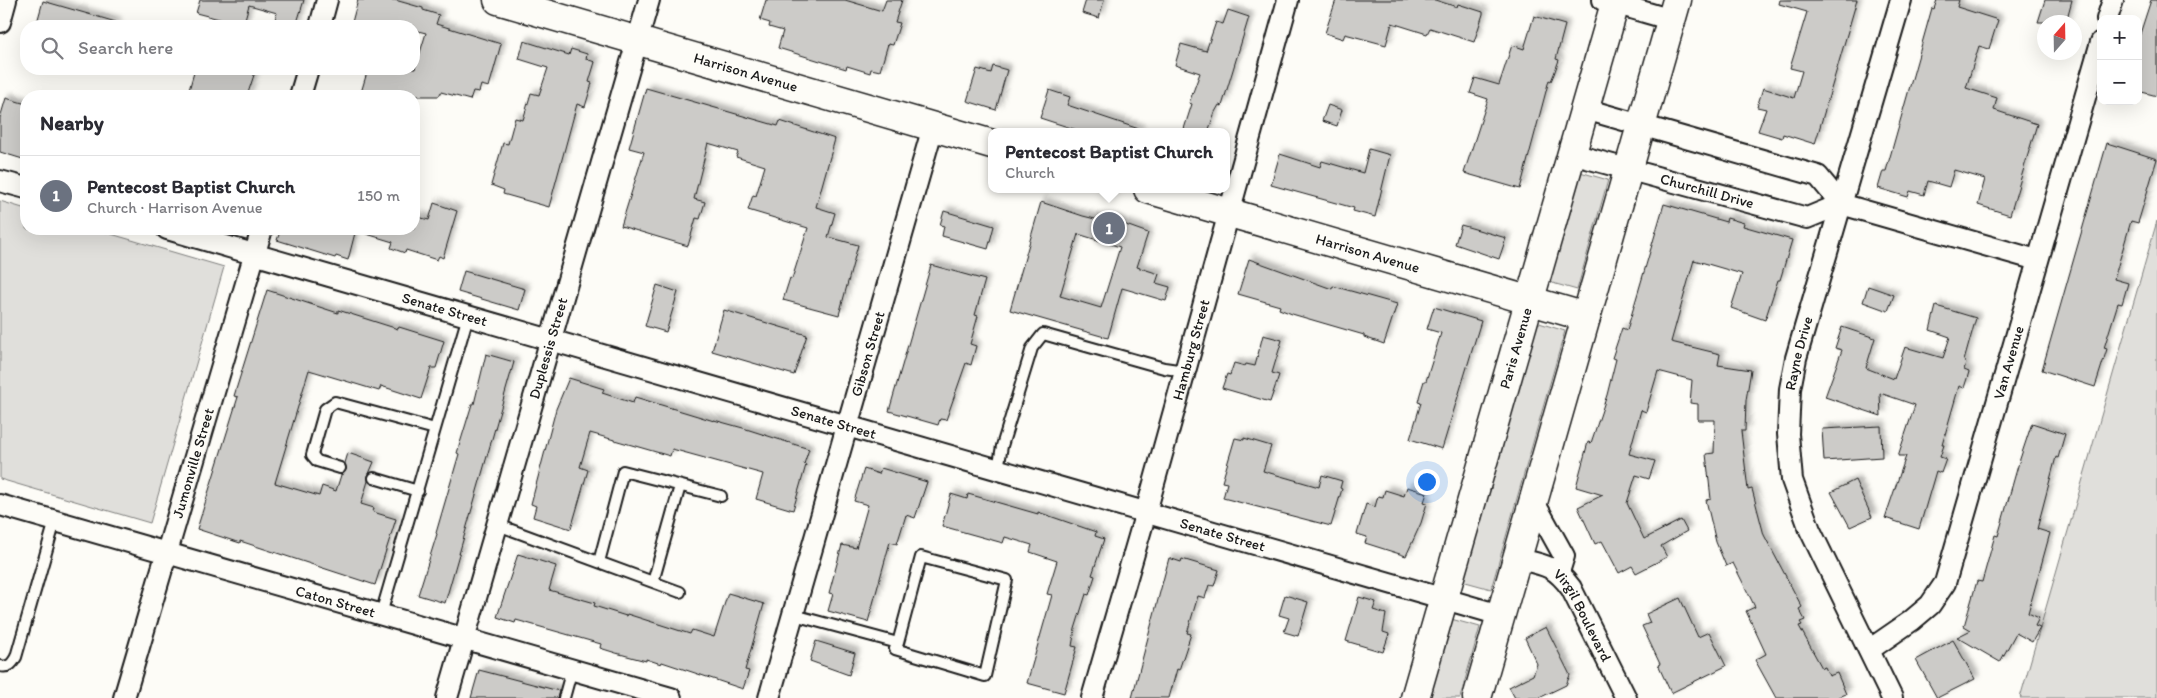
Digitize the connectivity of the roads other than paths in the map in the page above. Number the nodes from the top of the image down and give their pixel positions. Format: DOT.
graph roads {
  1 [pos="6,0"];
  2 [pos="327,0"];
  3 [pos="498,0"];
  4 [pos="649,0"];
  5 [pos="1288,0"];
  6 [pos="1901,0"];
  7 [pos="2113,0"];
  8 [pos="1611,1"];
  9 [pos="1675,10"];
  10 [pos="2108,15"];
  11 [pos="322,20"];
  12 [pos="0,22"];
  13 [pos="638,40"];
  14 [pos="2097,56"];
  15 [pos="306,75"];
  16 [pos="302,90"];
  17 [pos="1585,109"];
  18 [pos="1642,125"];
  19 [pos="933,127"];
  20 [pos="988,143"];
  21 [pos="1572,154"];
  22 [pos="1628,170"];
  23 [pos="0,181"];
  24 [pos="20,186"];
  25 [pos="1162,193"];
  26 [pos="1841,204"];
  27 [pos="1229,212"];
  28 [pos="188,235"];
  29 [pos="260,235"];
  30 [pos="255,254"];
  31 [pos="2037,260"];
  32 [pos="1530,301"];
  33 [pos="468,316"];
  34 [pos="1586,317"];
  35 [pos="552,340"];
  36 [pos="1185,371"];
  37 [pos="849,426"];
  38 [pos="435,429"];
  39 [pos="340,468"];
  40 [pos="998,469"];
  41 [pos="374,478"];
  42 [pos="680,486"];
  43 [pos="418,491"];
  44 [pos="721,496"];
  45 [pos="1534,502"];
  46 [pos="0,505"];
  47 [pos="1146,512"];
  48 [pos="55,521"];
  49 [pos="498,525"];
  50 [pos="168,554"];
  51 [pos="1518,559"];
  52 [pos="599,562"];
  53 [pos="1559,572"];
  54 [pos="653,582"];
  55 [pos="680,592"];
  56 [pos="1443,599"];
  57 [pos="381,614"];
  58 [pos="794,615"];
  59 [pos="1500,615"];
  60 [pos="465,638"];
  61 [pos="898,643"];
  62 [pos="1869,650"];
  63 [pos="0,666"];
  64 [pos="572,669"];
  65 [pos="124,698"];
  66 [pos="448,698"];
  67 [pos="564,698"];
  68 [pos="671,698"];
  69 [pos="769,698"];
  70 [pos="1092,698"];
  71 [pos="1415,698"];
  72 [pos="1477,698"];
  73 [pos="1626,698"];
  74 [pos="1892,698"];
  1 -- 12 [label="street"];
  2 -- 11 [label="street"];
  3 -- 13 [label="street, Harrison Avenue"];
  4 -- 13 [label="street, Duplessis Street"];
  5 -- 27 [label="street, Hamburg Street"];
  6 -- 26 [label="street, Rayne Drive"];
  7 -- 10 [label="street"];
  8 -- 9 [label="street"];
  8 -- 17 [label="street, Paris Avenue"];
  9 -- 18 [label="street"];
  13 -- 19 [label="street, Harrison Avenue"];
  13 -- 35 [label="street, Duplessis Street"];
  14 -- 31 [label="street, Van Avenue"];
  15 -- 16 [label="street"];
  17 -- 18 [label="street"];
  17 -- 21 [label="street, Paris Avenue"];
  18 -- 22 [label="street"];
  18 -- 26 [label="street"];
  19 -- 20 [label="street, Harrison Avenue"];
  19 -- 37 [label="street, Gibson Street"];
  21 -- 22 [label="street, Churchill Drive"];
  21 -- 32 [label="street, Paris Avenue"];
  22 -- 26 [label="street, Churchill Drive"];
  22 -- 34 [label="street"];
  23 -- 24 [label="street"];
  25 -- 27 [label="street, Harrison Avenue"];
  26 -- 31 [label="street"];
  26 -- 62 [label="street, Rayne Drive"];
  27 -- 32 [label="street, Harrison Avenue"];
  27 -- 36 [label="street, Hamburg Street"];
  28 -- 30 [label="street, Senate Street"];
  29 -- 30 [label="street, Jumonville Street"];
  30 -- 33 [label="street, Senate Street"];
  30 -- 50 [label="street, Jumonville Street"];
  31 -- 62 [label="street, Van Avenue"];
  32 -- 34 [label="street, Harrison Avenue"];
  32 -- 56 [label="street, Paris Avenue"];
  33 -- 35 [label="street, Senate Street"];
  33 -- 38 [label="lane"];
  34 -- 45 [label="street"];
  35 -- 37 [label="street, Senate Street"];
  35 -- 49 [label="street, Duplessis Street"];
  36 -- 40 [label="lane"];
  36 -- 47 [label="street, Hamburg Street"];
  37 -- 40 [label="street, Senate Street"];
  37 -- 58 [label="street, Gibson Street"];
  38 -- 39 [label="lane"];
  38 -- 43 [label="lane"];
  40 -- 47 [label="street, Senate Street"];
  41 -- 43 [label="lane"];
  42 -- 44 [label="lane"];
  42 -- 52 [label="lane"];
  42 -- 54 [label="lane"];
  43 -- 57 [label="lane"];
  45 -- 51 [label="street"];
  45 -- 53 [label="street"];
  46 -- 48 [label="street, Caton Street"];
  47 -- 56 [label="street, Senate Street"];
  47 -- 70 [label="street, Hamburg Street"];
  48 -- 50 [label="street, Caton Street"];
  48 -- 63 [label="lane"];
  49 -- 52 [label="lane"];
  49 -- 60 [label="street, Duplessis Street"];
  50 -- 57 [label="street, Caton Street"];
  50 -- 65 [label="street, Jumonville Street"];
  51 -- 53 [label="street, Virgil Boulevard"];
  51 -- 59 [label="street"];
  52 -- 54 [label="lane"];
  53 -- 73 [label="street, Virgil Boulevard"];
  54 -- 55 [label="lane"];
  56 -- 59 [label="street, Senate Street"];
  56 -- 71 [label="street, Paris Avenue"];
  57 -- 60 [label="street, Caton Street"];
  58 -- 61 [label="lane"];
  58 -- 69 [label="street, Gibson Street"];
  59 -- 72 [label="street"];
  60 -- 64 [label="street, Caton Street"];
  60 -- 66 [label="street, Duplessis Street"];
  61 -- 61 [label="lane"];
  62 -- 74 [label="street, Rayne Drive"];
  64 -- 67 [label="lane"];
  64 -- 68 [label="street, Caton Street"];
}
